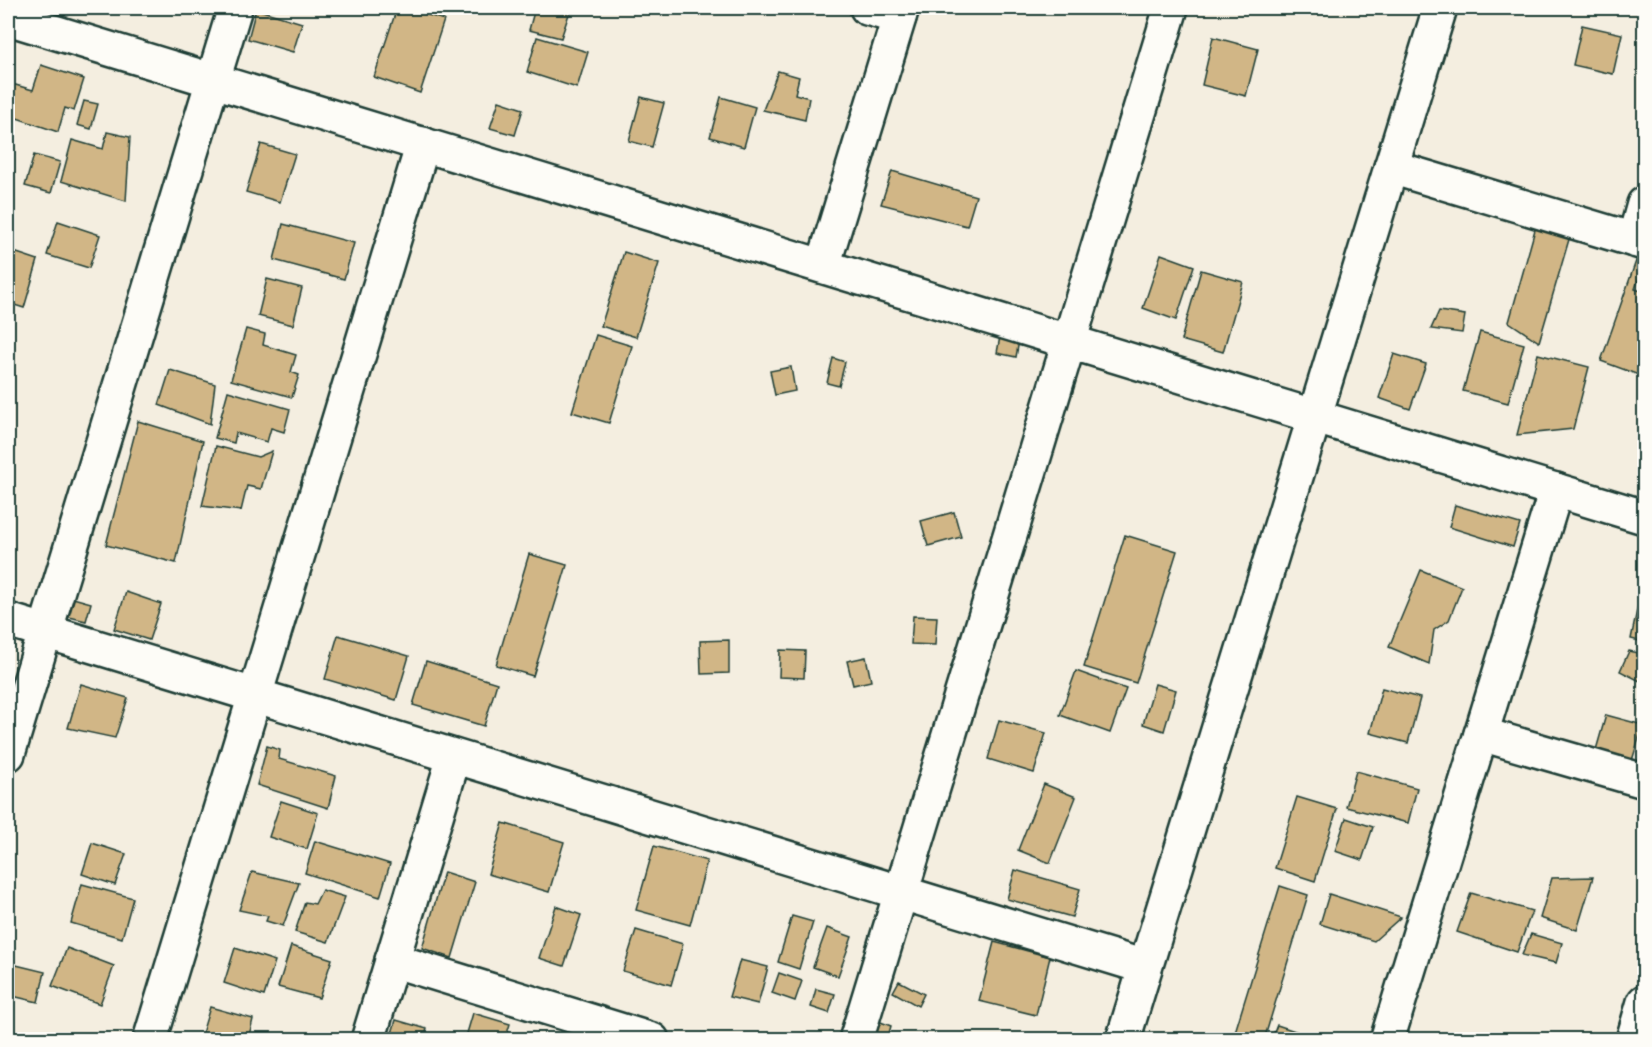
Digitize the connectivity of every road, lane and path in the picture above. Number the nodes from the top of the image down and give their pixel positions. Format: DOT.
graph roads {
  1 [pos="235,8"];
  2 [pos="867,8"];
  3 [pos="1171,8"];
  4 [pos="1440,8"];
  5 [pos="900,12"];
  6 [pos="8,18"];
  7 [pos="213,80"];
  8 [pos="423,144"];
  9 [pos="1391,167"];
  10 [pos="1644,204"];
  11 [pos="1639,242"];
  12 [pos="823,266"];
  13 [pos="1069,341"];
  14 [pos="1315,416"];
  15 [pos="1556,490"];
  16 [pos="1644,517"];
  17 [pos="8,620"];
  18 [pos="45,632"];
  19 [pos="255,696"];
  20 [pos="1481,734"];
  21 [pos="8,754"];
  22 [pos="454,757"];
  23 [pos="1644,781"];
  24 [pos="901,893"];
  25 [pos="392,960"];
  26 [pos="1145,967"];
  27 [pos="1644,1002"];
  28 [pos="150,1040"];
  29 [pos="368,1040"];
  30 [pos="652,1040"];
  31 [pos="856,1040"];
  32 [pos="1123,1040"];
  33 [pos="1387,1040"];
  34 [pos="1633,1040"];
  1 -- 7 [label="street"];
  2 -- 5 [label="street"];
  3 -- 13 [label="street"];
  4 -- 9 [label="street"];
  5 -- 12 [label="street"];
  6 -- 7 [label="street"];
  7 -- 8 [label="street"];
  7 -- 18 [label="street"];
  8 -- 12 [label="street"];
  8 -- 19 [label="street"];
  9 -- 11 [label="street"];
  9 -- 14 [label="street"];
  10 -- 11 [label="street"];
  12 -- 13 [label="street"];
  13 -- 14 [label="street"];
  13 -- 24 [label="street"];
  14 -- 15 [label="street"];
  14 -- 26 [label="street"];
  15 -- 16 [label="street"];
  15 -- 20 [label="street"];
  17 -- 18 [label="street"];
  18 -- 19 [label="street"];
  18 -- 21 [label="street"];
  19 -- 22 [label="street"];
  19 -- 28 [label="street"];
  20 -- 23 [label="street"];
  20 -- 33 [label="street"];
  22 -- 24 [label="street"];
  22 -- 25 [label="street"];
  24 -- 26 [label="street"];
  24 -- 31 [label="street"];
  25 -- 29 [label="street"];
  25 -- 30 [label="street"];
  26 -- 32 [label="street"];
  27 -- 34 [label="street"];
}
